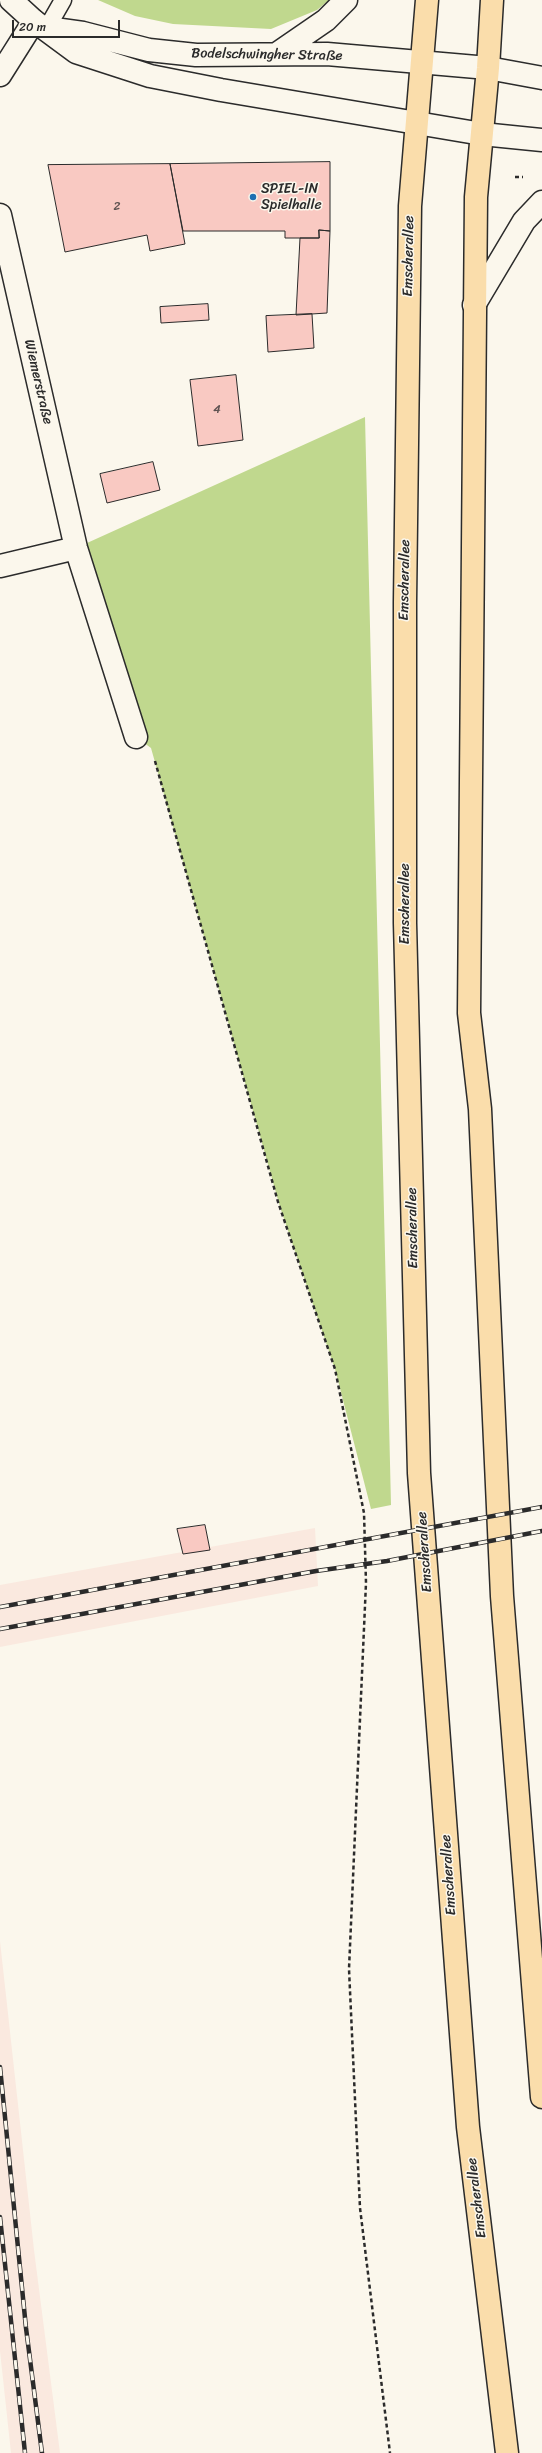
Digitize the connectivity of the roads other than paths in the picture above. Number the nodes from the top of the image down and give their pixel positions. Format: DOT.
graph roads {
  1 [pos="11,0"];
  2 [pos="63,0"];
  3 [pos="346,0"];
  4 [pos="427,0"];
  5 [pos="492,0"];
  6 [pos="41,24"];
  7 [pos="278,53"];
  8 [pos="423,62"];
  9 [pos="488,68"];
  10 [pos="0,75"];
  11 [pos="542,78"];
  12 [pos="417,124"];
  13 [pos="482,134"];
  14 [pos="542,140"];
  15 [pos="542,202"];
  16 [pos="0,215"];
  17 [pos="474,305"];
  18 [pos="76,548"];
  19 [pos="0,566"];
  20 [pos="136,737"];
  21 [pos="542,2097"];
  22 [pos="507,2453"];
  1 -- 6 [label="street"];
  2 -- 6 [label="lane"];
  3 -- 7 [label="street"];
  4 -- 8 [label="main road, Emscherallee"];
  5 -- 9 [label="main road"];
  6 -- 7 [label="street, Bodelschwingher Straße"];
  6 -- 10 [label="street"];
  6 -- 12 [label="street"];
  7 -- 8 [label="street, Bodelschwingher Straße"];
  8 -- 9 [label="street, Bodelschwingher Straße"];
  8 -- 12 [label="main road, Emscherallee"];
  9 -- 11 [label="street, Bodelschwingher Straße"];
  9 -- 13 [label="main road"];
  12 -- 13 [label="street"];
  12 -- 22 [label="main road, Emscherallee"];
  13 -- 14 [label="street"];
  13 -- 17 [label="main road"];
  15 -- 17 [label="street"];
  16 -- 18 [label="street, Wiemerstraße"];
  17 -- 21 [label="main road"];
  18 -- 19 [label="street"];
  18 -- 20 [label="street, Wiemerstraße"];
}
